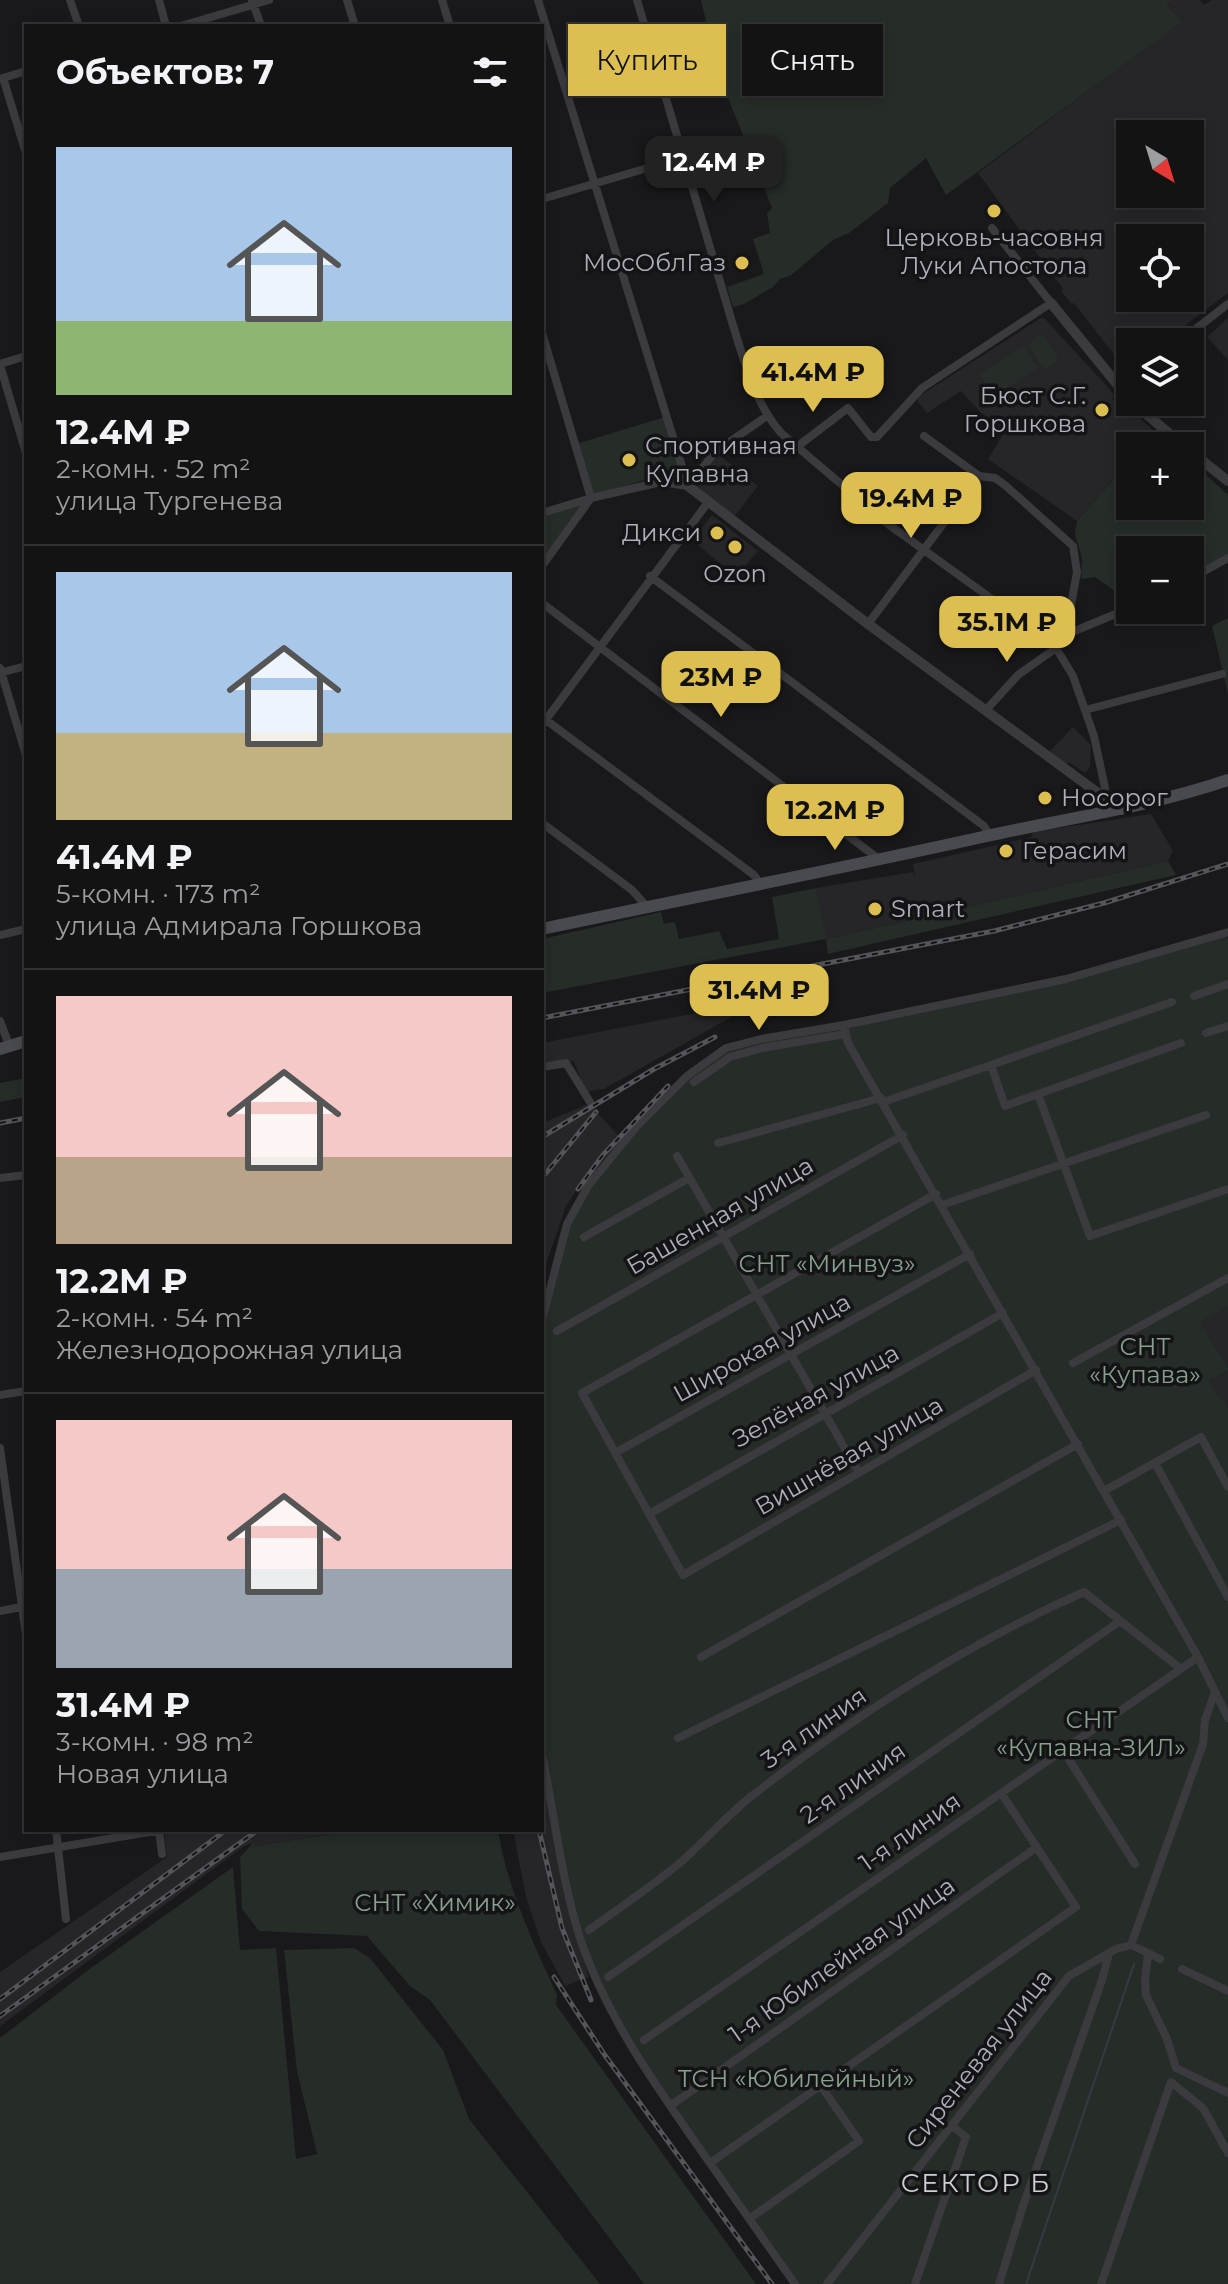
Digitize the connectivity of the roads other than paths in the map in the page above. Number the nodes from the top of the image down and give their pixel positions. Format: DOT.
graph roads {
  1 [pos="70,0"];
  2 [pos="159,0"];
  3 [pos="269,0"];
  4 [pos="347,0"];
  5 [pos="442,0"];
  6 [pos="538,0"];
  7 [pos="637,0"];
  8 [pos="253,2"];
  9 [pos="78,24"];
  10 [pos="165,24"];
  11 [pos="187,24"];
  12 [pos="260,24"];
  13 [pos="354,24"];
  14 [pos="449,24"];
  15 [pos="24,72"];
  16 [pos="2,78"];
  17 [pos="743,140"];
  18 [pos="24,147"];
  19 [pos="683,156"];
  20 [pos="595,183"];
  21 [pos="544,198"];
  22 [pos="992,228"];
  23 [pos="1051,303"];
  24 [pos="1228,304"];
  25 [pos="1197,328"];
  26 [pos="544,340"];
  27 [pos="24,357"];
  28 [pos="0,365"];
  29 [pos="1116,385"];
  30 [pos="767,416"];
  31 [pos="1149,416"];
  32 [pos="1168,432"];
  33 [pos="924,436"];
  34 [pos="24,446"];
  35 [pos="798,446"];
  36 [pos="1204,462"];
  37 [pos="979,476"];
  38 [pos="1228,481"];
  39 [pos="688,486"];
  40 [pos="591,498"];
  41 [pos="709,501"];
  42 [pos="544,512"];
  43 [pos="924,550"];
  44 [pos="1228,558"];
  45 [pos="544,563"];
  46 [pos="1204,571"];
  47 [pos="650,576"];
  48 [pos="544,605"];
  49 [pos="1116,613"];
  50 [pos="868,624"];
  51 [pos="1066,633"];
  52 [pos="600,647"];
  53 [pos="1056,648"];
  54 [pos="24,666"];
  55 [pos="0,672"];
  56 [pos="1222,674"];
  57 [pos="986,710"];
  58 [pos="1085,710"];
  59 [pos="544,722"];
  60 [pos="24,749"];
  61 [pos="1228,780"];
  62 [pos="1104,797"];
  63 [pos="1121,810"];
  64 [pos="544,824"];
  65 [pos="990,836"];
  66 [pos="881,861"];
  67 [pos="762,886"];
  68 [pos="647,907"];
  69 [pos="24,929"];
  70 [pos="544,929"];
  71 [pos="1228,932"];
  72 [pos="0,935"];
  73 [pos="1228,984"];
  74 [pos="1194,996"];
  75 [pos="1172,1002"];
  76 [pos="0,1021"];
  77 [pos="1228,1026"];
  78 [pos="845,1030"];
  79 [pos="1206,1033"];
  80 [pos="24,1042"];
  81 [pos="1181,1043"];
  82 [pos="4,1047"];
  83 [pos="991,1065"];
  84 [pos="544,1067"];
  85 [pos="694,1082"];
  86 [pos="1038,1094"];
  87 [pos="882,1100"];
  88 [pos="590,1102"];
  89 [pos="1206,1115"];
  90 [pos="903,1135"];
  91 [pos="718,1143"];
  92 [pos="677,1156"];
  93 [pos="1063,1163"];
  94 [pos="24,1175"];
  95 [pos="0,1178"];
  96 [pos="689,1178"];
  97 [pos="1228,1189"];
  98 [pos="936,1194"];
  99 [pos="942,1205"];
  100 [pos="584,1237"];
  101 [pos="723,1237"];
  102 [pos="970,1254"];
  103 [pos="1228,1278"];
  104 [pos="757,1296"];
  105 [pos="544,1312"];
  106 [pos="1003,1313"];
  107 [pos="557,1331"];
  108 [pos="791,1354"];
  109 [pos="1073,1363"];
  110 [pos="1036,1370"];
  111 [pos="24,1391"];
  112 [pos="0,1395"];
  113 [pos="825,1414"];
  114 [pos="1078,1444"];
  115 [pos="0,1448"];
  116 [pos="615,1453"];
  117 [pos="1155,1463"];
  118 [pos="859,1473"];
  119 [pos="1228,1487"];
  120 [pos="1104,1491"];
  121 [pos="649,1514"];
  122 [pos="1121,1520"];
  123 [pos="1228,1597"];
  124 [pos="24,1606"];
  125 [pos="0,1611"];
  126 [pos="1120,1621"];
  127 [pos="701,1657"];
  128 [pos="1198,1657"];
  129 [pos="1181,1669"];
  130 [pos="1215,1692"];
  131 [pos="1228,1718"];
  132 [pos="678,1738"];
  133 [pos="1063,1750"];
  134 [pos="544,1764"];
  135 [pos="1001,1793"];
  136 [pos="56,1832"];
  137 [pos="149,1832"];
  138 [pos="160,1832"];
  139 [pos="1037,1847"];
  140 [pos="58,1848"];
  141 [pos="162,1854"];
  142 [pos="0,1857"];
  143 [pos="1135,1864"];
  144 [pos="66,1919"];
  145 [pos="589,1930"];
  146 [pos="1131,1945"];
  147 [pos="1112,1951"];
  148 [pos="1148,1953"];
  149 [pos="1160,1959"];
  150 [pos="1182,1969"];
  151 [pos="608,1977"];
  152 [pos="1228,1991"];
  153 [pos="644,2040"];
  154 [pos="821,2086"];
  155 [pos="1228,2093"];
  156 [pos="670,2106"];
  157 [pos="951,2125"];
  158 [pos="1228,2153"];
  159 [pos="710,2163"];
  160 [pos="749,2219"];
  161 [pos="795,2284"];
  162 [pos="827,2284"];
  163 [pos="915,2284"];
  164 [pos="999,2284"];
  165 [pos="1101,2284"];
  1 -- 9 [label="street"];
  2 -- 10 [label="street"];
  3 -- 8 [label="street"];
  4 -- 13 [label="street"];
  5 -- 14 [label="street"];
  6 -- 20 [label="street"];
  7 -- 19 [label="street"];
  8 -- 11 [label="street"];
  8 -- 12 [label="street"];
  15 -- 16 [label="street"];
  16 -- 18 [label="street"];
  17 -- 19 [label="street"];
  19 -- 20 [label="street"];
  19 -- 30 [label="street"];
  20 -- 21 [label="street"];
  20 -- 39 [label="street"];
  22 -- 23 [label="street"];
  23 -- 29 [label="street"];
  23 -- 35 [label="street"];
  24 -- 25 [label="street"];
  26 -- 40 [label="street"];
  27 -- 28 [label="street"];
  28 -- 34 [label="street"];
  30 -- 35 [label="street"];
  30 -- 39 [label="street"];
  31 -- 32 [label="street"];
  33 -- 37 [label="street"];
  35 -- 43 [label="street"];
  36 -- 38 [label="street"];
  37 -- 43 [label="street"];
  37 -- 51 [label="street"];
  39 -- 40 [label="street"];
  39 -- 41 [label="street"];
  40 -- 42 [label="street"];
  40 -- 45 [label="street"];
  41 -- 47 [label="street"];
  41 -- 50 [label="street"];
  43 -- 50 [label="street"];
  43 -- 53 [label="street"];
  44 -- 46 [label="street"];
  47 -- 52 [label="street"];
  47 -- 65 [label="street"];
  48 -- 52 [label="street"];
  49 -- 51 [label="street"];
  50 -- 57 [label="street"];
  51 -- 53 [label="street"];
  52 -- 59 [label="street"];
  52 -- 66 [label="street"];
  53 -- 57 [label="street"];
  53 -- 58 [label="street"];
  54 -- 55 [label="street"];
  55 -- 60 [label="street"];
  56 -- 58 [label="street"];
  57 -- 62 [label="street"];
  58 -- 62 [label="street"];
  59 -- 67 [label="street"];
  61 -- 63 [label="main road"];
  62 -- 63 [label="street"];
  63 -- 65 [label="main road"];
  64 -- 68 [label="street"];
  65 -- 66 [label="main road"];
  66 -- 67 [label="main road"];
  67 -- 68 [label="main road"];
  68 -- 70 [label="main road"];
  69 -- 72 [label="street"];
  71 -- 78 [label="street"];
  73 -- 74 [label="street"];
  75 -- 83 [label="street"];
  76 -- 82 [label="street"];
  77 -- 79 [label="street"];
  78 -- 85 [label="street"];
  78 -- 87 [label="street"];
  78 -- 105 [label="street"];
  80 -- 82 [label="main road"];
  81 -- 86 [label="street"];
  83 -- 86 [label="street"];
  83 -- 87 [label="street"];
  84 -- 88 [label="street"];
  86 -- 93 [label="street"];
  87 -- 90 [label="street"];
  87 -- 91 [label="street"];
  89 -- 93 [label="street"];
  90 -- 98 [label="street"];
  90 -- 101 [label="street, Башенная улица"];
  92 -- 96 [label="street"];
  93 -- 97 [label="street"];
  93 -- 99 [label="street"];
  94 -- 95 [label="street"];
  96 -- 100 [label="street"];
  96 -- 101 [label="street"];
  98 -- 99 [label="street"];
  98 -- 104 [label="street"];
  99 -- 102 [label="street"];
  101 -- 104 [label="street"];
  101 -- 107 [label="street, Башенная улица"];
  102 -- 106 [label="street"];
  102 -- 108 [label="street, Широкая улица"];
  103 -- 109 [label="street"];
  104 -- 108 [label="street"];
  104 -- 116 [label="street"];
  106 -- 110 [label="street"];
  106 -- 113 [label="street, Зелёная улица"];
  108 -- 113 [label="street"];
  108 -- 116 [label="street, Широкая улица"];
  110 -- 114 [label="street"];
  110 -- 118 [label="street, Вишнёвая улица"];
  111 -- 112 [label="street"];
  113 -- 118 [label="street"];
  113 -- 121 [label="street, Зелёная улица"];
  114 -- 120 [label="street"];
  114 -- 127 [label="street"];
  115 -- 124 [label="street"];
  116 -- 121 [label="street"];
  117 -- 119 [label="street"];
  117 -- 120 [label="street"];
  117 -- 123 [label="street"];
  118 -- 121 [label="street, Вишнёвая улица"];
  120 -- 122 [label="street"];
  122 -- 128 [label="street"];
  122 -- 132 [label="street"];
  124 -- 125 [label="street"];
  126 -- 129 [label="street"];
  126 -- 145 [label="street, 3-я линия"];
  126 -- 151 [label="street, 2-я линия"];
  128 -- 129 [label="street, 1-я линия"];
  128 -- 130 [label="street"];
  129 -- 133 [label="street, 1-я линия"];
  130 -- 131 [label="street"];
  130 -- 146 [label="street"];
  133 -- 135 [label="street, 1-я линия"];
  133 -- 143 [label="street"];
  134 -- 156 [label="street"];
  135 -- 139 [label="street"];
  135 -- 153 [label="street, 1-я линия"];
  136 -- 140 [label="street"];
  137 -- 140 [label="street"];
  138 -- 141 [label="street"];
  139 -- 154 [label="street"];
  139 -- 156 [label="street, 1-я Юбилейная улица"];
  140 -- 142 [label="street"];
  140 -- 144 [label="street"];
  146 -- 147 [label="street, Сиреневая улица"];
  146 -- 148 [label="street"];
  147 -- 157 [label="street, Сиреневая улица"];
  147 -- 164 [label="street"];
  148 -- 149 [label="street"];
  148 -- 155 [label="street"];
  150 -- 152 [label="street"];
  154 -- 159 [label="street"];
  154 -- 160 [label="street"];
  156 -- 159 [label="street"];
  157 -- 162 [label="street, Сиреневая улица"];
  157 -- 163 [label="street"];
  158 -- 165 [label="street"];
  159 -- 160 [label="street"];
  160 -- 161 [label="street"];
}
